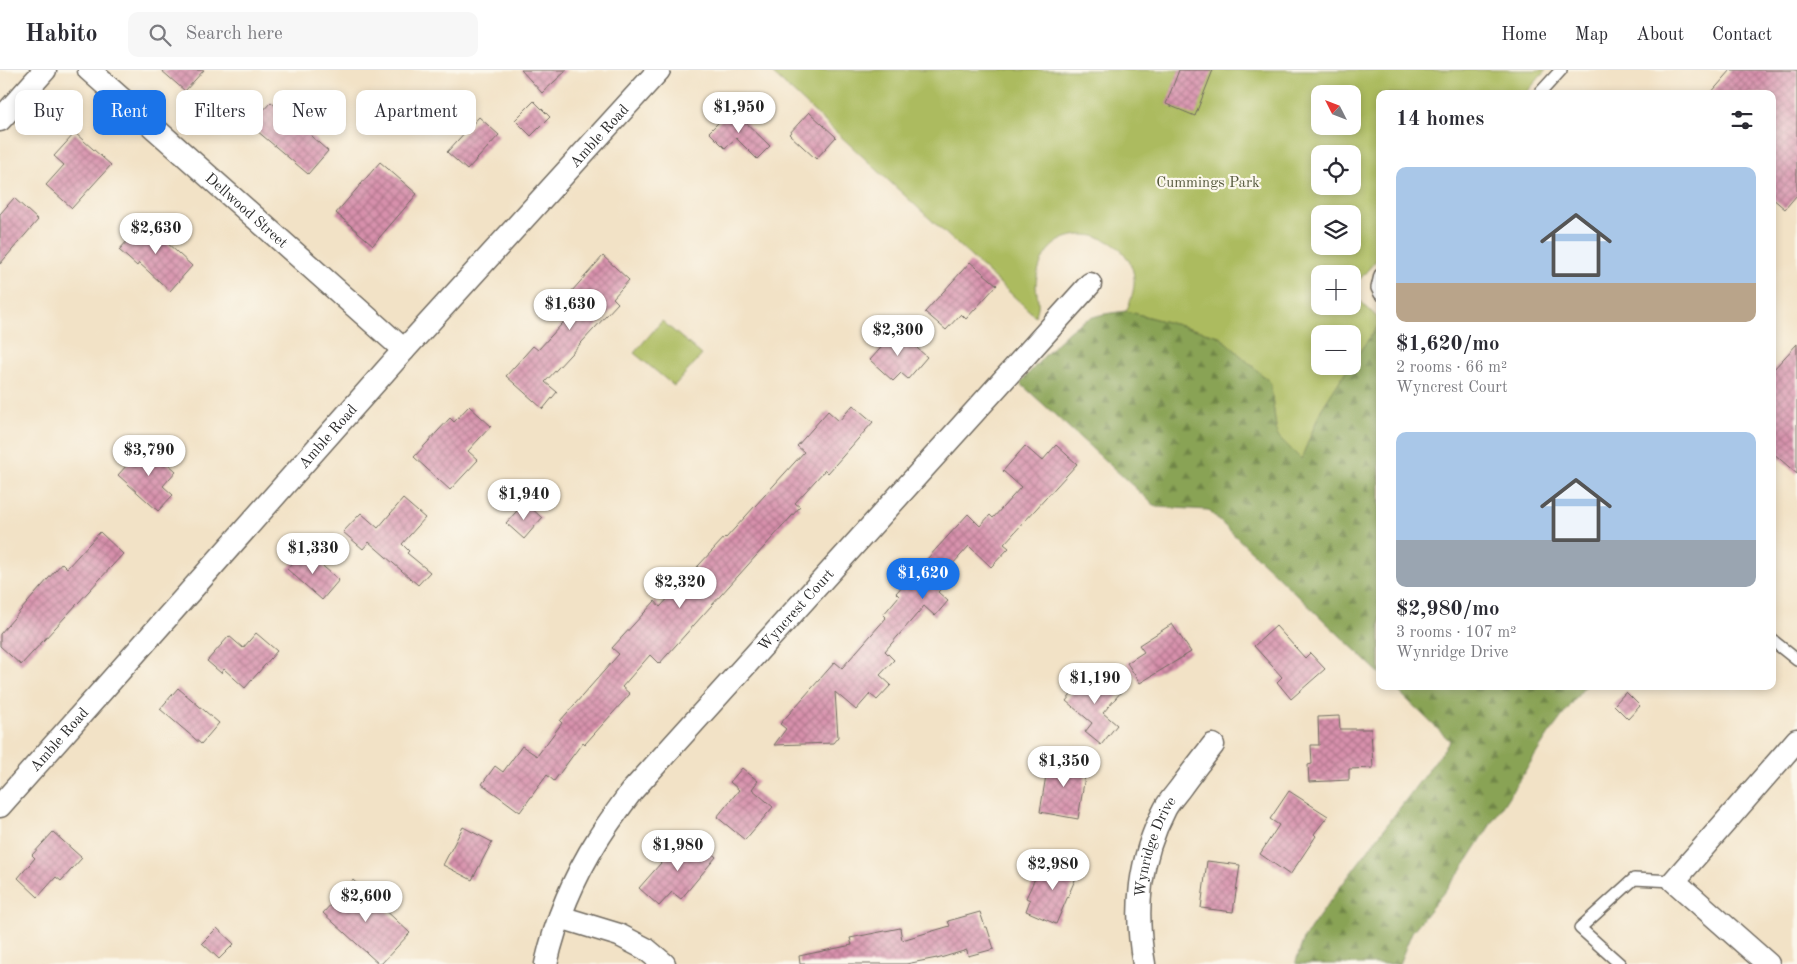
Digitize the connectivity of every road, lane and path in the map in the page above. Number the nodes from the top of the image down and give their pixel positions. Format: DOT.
graph roads {
  1 [pos="45,70"];
  2 [pos="89,70"];
  3 [pos="659,70"];
  4 [pos="1561,70"];
  5 [pos="1543,90"];
  6 [pos="0,120"];
  7 [pos="1090,284"];
  8 [pos="404,350"];
  9 [pos="1776,643"];
  10 [pos="1797,660"];
  11 [pos="1797,740"];
  12 [pos="1213,745"];
  13 [pos="0,806"];
  14 [pos="1674,881"];
  15 [pos="560,917"];
  16 [pos="546,964"];
  17 [pos="664,964"];
  18 [pos="1144,964"];
  19 [pos="1620,964"];
  20 [pos="1768,964"];
  1 -- 6 [label="street"];
  2 -- 8 [label="street, Dellwood Street"];
  3 -- 8 [label="street, Amble Road"];
  4 -- 5 [label="lane"];
  7 -- 15 [label="street, Wyncrest Court"];
  8 -- 13 [label="street, Amble Road"];
  9 -- 10 [label="lane"];
  11 -- 14 [label="street"];
  12 -- 18 [label="street, Wynridge Drive"];
  14 -- 19 [label="lane"];
  14 -- 20 [label="street"];
  15 -- 16 [label="street, Wyncrest Court"];
  15 -- 17 [label="street"];
}
